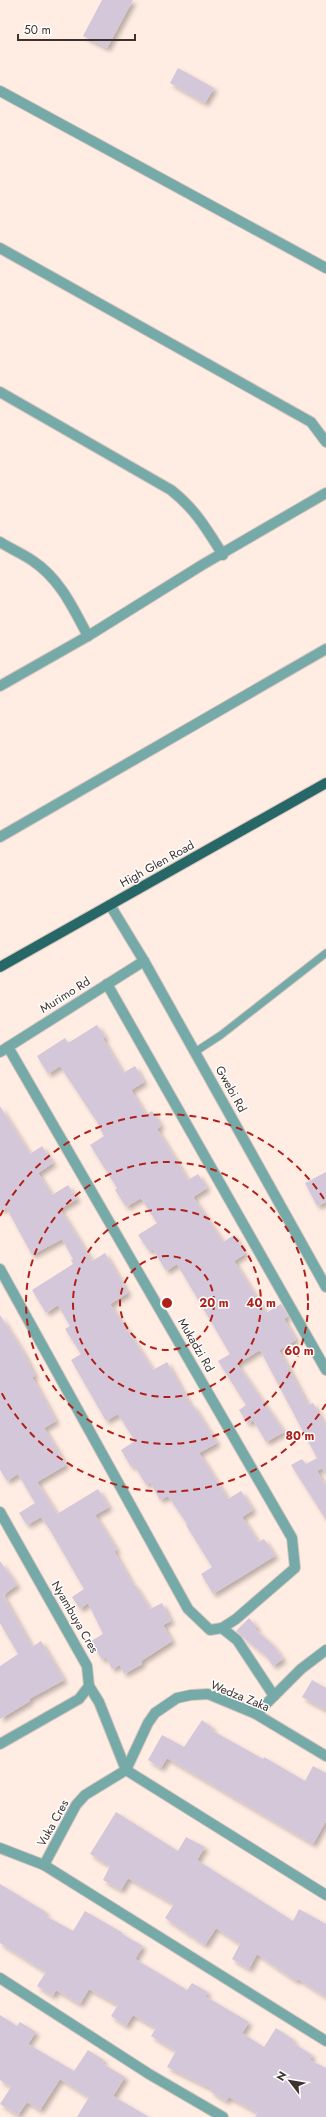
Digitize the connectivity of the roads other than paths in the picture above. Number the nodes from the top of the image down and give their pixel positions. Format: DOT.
graph roads {
  1 [pos="0,91"];
  2 [pos="0,248"];
  3 [pos="326,268"];
  4 [pos="0,392"];
  5 [pos="326,442"];
  6 [pos="326,493"];
  7 [pos="0,542"];
  8 [pos="223,555"];
  9 [pos="88,636"];
  10 [pos="326,649"];
  11 [pos="0,686"];
  12 [pos="326,783"];
  13 [pos="0,837"];
  14 [pos="110,905"];
  15 [pos="326,953"];
  16 [pos="144,961"];
  17 [pos="0,966"];
  18 [pos="107,984"];
  19 [pos="4,1049"];
  20 [pos="195,1052"];
  21 [pos="0,1269"];
  22 [pos="326,1286"];
  23 [pos="326,1370"];
  24 [pos="0,1512"];
  25 [pos="222,1628"];
  26 [pos="326,1650"];
  27 [pos="88,1686"];
  28 [pos="274,1696"];
  29 [pos="256,1714"];
  30 [pos="0,1744"];
  31 [pos="326,1756"];
  32 [pos="126,1770"];
  33 [pos="0,1848"];
  34 [pos="44,1865"];
  35 [pos="326,1895"];
  36 [pos="0,1978"];
  37 [pos="326,2041"];
  38 [pos="223,2117"];
  1 -- 3 [label="street"];
  2 -- 5 [label="street"];
  4 -- 8 [label="street"];
  6 -- 8 [label="street"];
  7 -- 9 [label="street"];
  8 -- 9 [label="street"];
  9 -- 11 [label="street"];
  10 -- 13 [label="street"];
  12 -- 14 [label="main road, High Glen Road"];
  14 -- 16 [label="street, Gwebi Rd"];
  14 -- 17 [label="main road, High Glen Road"];
  15 -- 20 [label="lane"];
  16 -- 18 [label="street, Murimo Rd"];
  16 -- 20 [label="street, Gwebi Rd"];
  18 -- 19 [label="street, Murimo Rd"];
  18 -- 23 [label="street"];
  19 -- 25 [label="street, Mukadzi Rd"];
  20 -- 22 [label="street, Gwebi Rd"];
  21 -- 25 [label="street, Mukadzi Rd"];
  24 -- 27 [label="street, Nyambuya Cres"];
  25 -- 28 [label="street"];
  26 -- 28 [label="street"];
  27 -- 30 [label="street"];
  27 -- 32 [label="street"];
  28 -- 29 [label="street"];
  29 -- 31 [label="street, Wedza Zaka"];
  29 -- 32 [label="street, Wedza Zaka"];
  32 -- 34 [label="street, Vuka Cres"];
  32 -- 35 [label="street"];
  33 -- 34 [label="street"];
  34 -- 37 [label="street, Vuka Cres"];
  36 -- 38 [label="street"];
}
